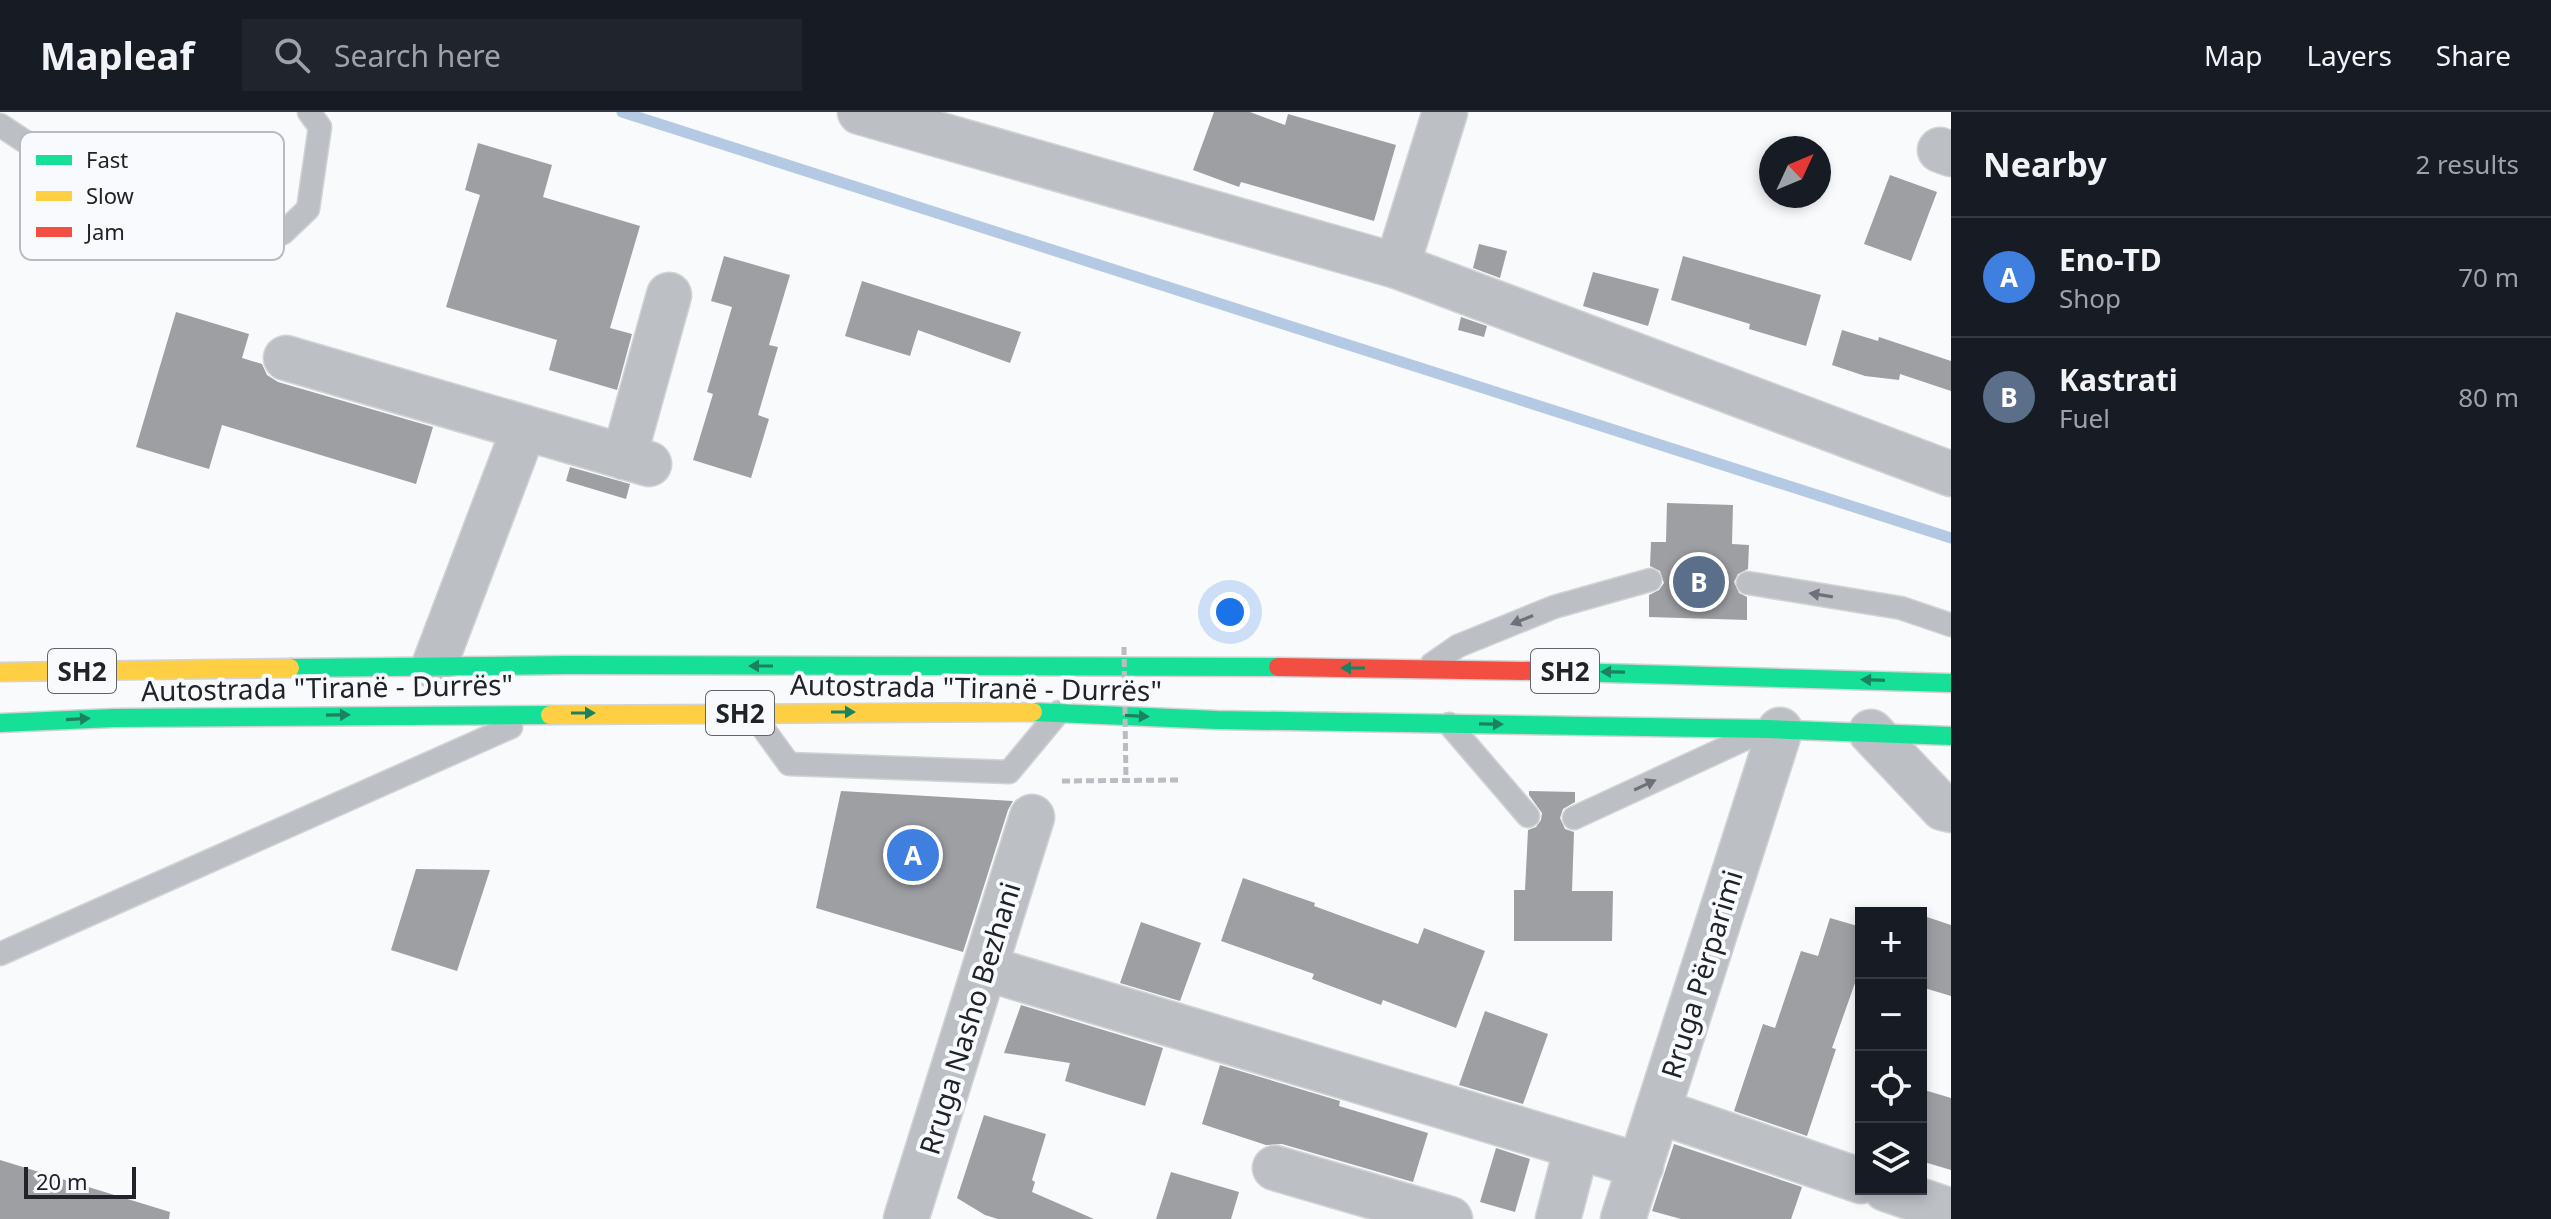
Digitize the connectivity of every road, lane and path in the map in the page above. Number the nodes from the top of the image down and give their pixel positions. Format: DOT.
graph roads {
  1 [pos="309,112"];
  2 [pos="860,112"];
  3 [pos="1445,112"];
  4 [pos="0,125"];
  5 [pos="20,138"];
  6 [pos="284,232"];
  7 [pos="1397,266"];
  8 [pos="669,295"];
  9 [pos="286,358"];
  10 [pos="524,429"];
  11 [pos="1951,474"];
  12 [pos="1650,580"];
  13 [pos="1748,583"];
  14 [pos="1951,625"];
  15 [pos="1124,647"];
  16 [pos="0,658"];
  17 [pos="434,666"];
  18 [pos="1427,668"];
  19 [pos="164,669"];
  20 [pos="0,672"];
  21 [pos="1951,683"];
  22 [pos="751,712"];
  23 [pos="1059,712"];
  24 [pos="541,713"];
  25 [pos="0,723"];
  26 [pos="1448,723"];
  27 [pos="1773,729"];
  28 [pos="1871,732"];
  29 [pos="1951,736"];
  30 [pos="1178,780"];
  31 [pos="1062,781"];
  32 [pos="1126,781"];
  33 [pos="1951,810"];
  34 [pos="1528,816"];
  35 [pos="1032,817"];
  36 [pos="1574,818"];
  37 [pos="0,954"];
  38 [pos="985,968"];
  39 [pos="1658,1111"];
  40 [pos="1577,1147"];
  41 [pos="1641,1166"];
  42 [pos="1275,1168"];
  43 [pos="1855,1179"];
  44 [pos="1904,1195"];
  45 [pos="1951,1211"];
  46 [pos="906,1219"];
  47 [pos="1450,1219"];
  48 [pos="1558,1219"];
  49 [pos="1623,1219"];
  1 -- 6 [label="lane"];
  2 -- 7 [label="street"];
  3 -- 7 [label="street"];
  4 -- 5 [label="lane"];
  7 -- 11 [label="street"];
  8 -- 10 [label="street"];
  9 -- 10 [label="street"];
  10 -- 17 [label="street"];
  12 -- 18 [label="lane, one-way"];
  14 -- 13 [label="lane, one-way"];
  15 -- 32 [label="path, bridge"];
  16 -- 19 [label="highway"];
  18 -- 17 [label="highway, Autostrada \"Tiranë - Durrës\" / SH2, one-way"];
  17 -- 19 [label="highway, Autostrada \"Tiranë - Durrës\" / SH2"];
  21 -- 18 [label="highway, Autostrada \"Tiranë - Durrës\" / SH2, one-way"];
  19 -- 20 [label="highway, Autostrada \"Tiranë - Durrës\" / SH2"];
  22 -- 23 [label="highway, Autostrada \"Tiranë - Durrës\" / SH2, one-way"];
  22 -- 23 [label="lane"];
  24 -- 22 [label="highway, Autostrada \"Tiranë - Durrës\" / SH2, one-way"];
  23 -- 26 [label="highway, Autostrada \"Tiranë - Durrës\" / SH2, one-way"];
  25 -- 24 [label="highway, Autostrada \"Tiranë - Durrës\" / SH2, one-way"];
  24 -- 37 [label="lane"];
  26 -- 27 [label="highway, Autostrada \"Tiranë - Durrës\" / SH2, one-way"];
  26 -- 34 [label="lane"];
  27 -- 28 [label="highway, Autostrada \"Tiranë - Durrës\" / SH2"];
  36 -- 27 [label="lane, one-way"];
  27 -- 39 [label="street, Rruga Përparimi"];
  28 -- 29 [label="highway, Autostrada \"Tiranë - Durrës\" / SH2"];
  28 -- 33 [label="street"];
  30 -- 32 [label="path"];
  31 -- 32 [label="path"];
  35 -- 38 [label="street, Rruga Nasho Bezhani"];
  38 -- 40 [label="street"];
  38 -- 46 [label="street, Rruga Nasho Bezhani"];
  39 -- 41 [label="street, Rruga Përparimi"];
  39 -- 43 [label="street"];
  40 -- 41 [label="street"];
  40 -- 48 [label="street"];
  41 -- 49 [label="street, Rruga Përparimi"];
  42 -- 47 [label="street"];
  44 -- 45 [label="street"];
}
